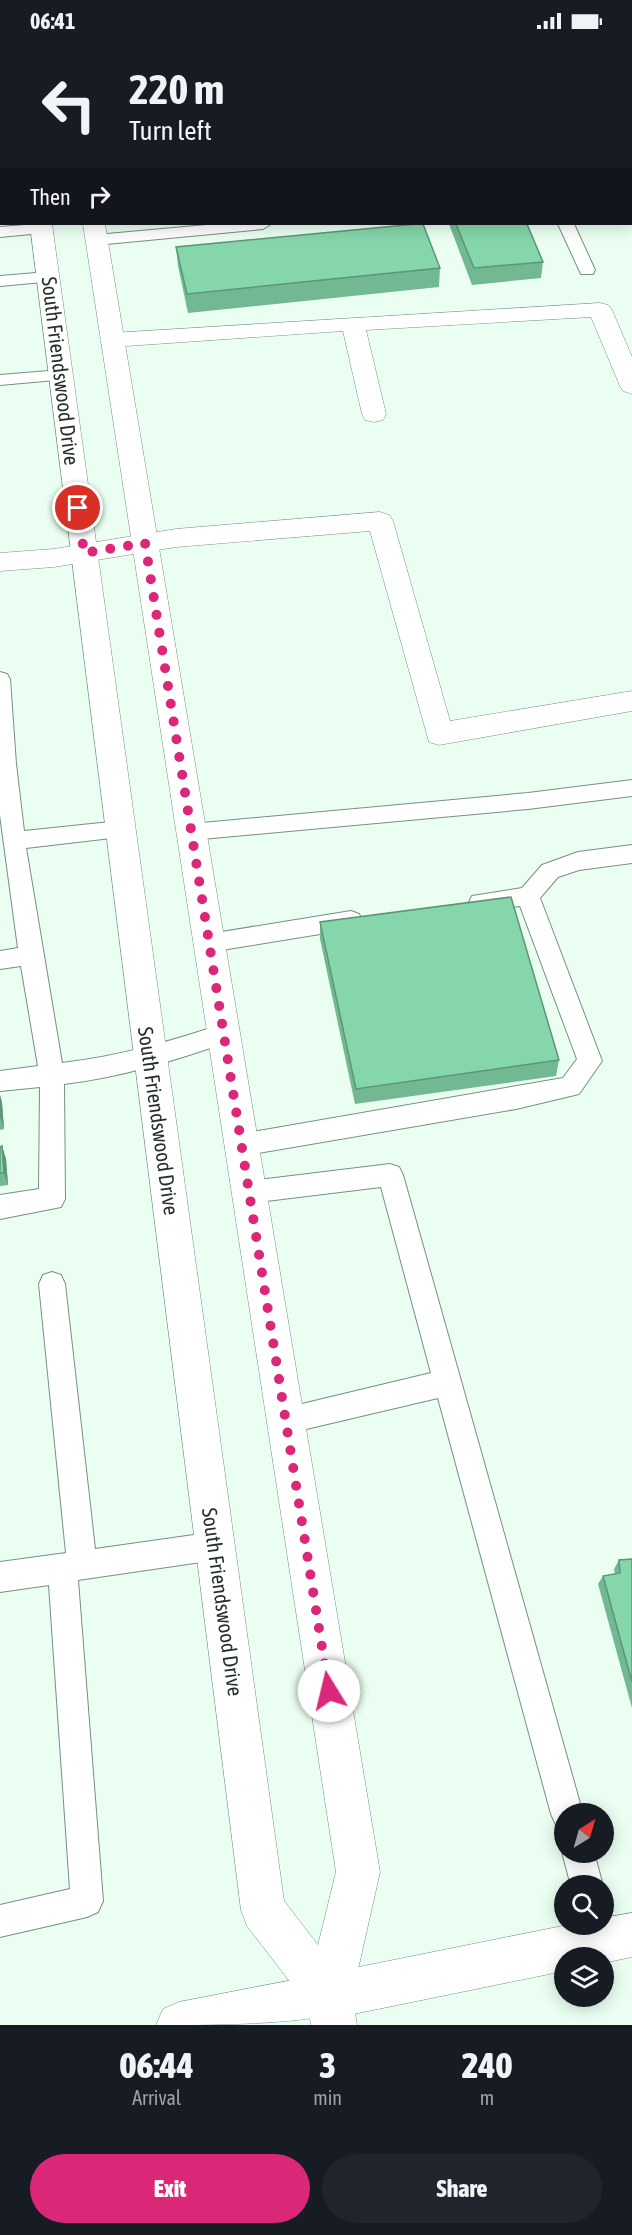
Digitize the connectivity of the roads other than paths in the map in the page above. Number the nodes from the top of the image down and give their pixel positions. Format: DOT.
graph roads {
  1 [pos="242,225"];
  2 [pos="566,225"];
  3 [pos="41,226"];
  4 [pos="0,232"];
  5 [pos="95,232"];
  6 [pos="587,270"];
  7 [pos="48,277"];
  8 [pos="0,281"];
  9 [pos="353,324"];
  10 [pos="112,340"];
  11 [pos="61,375"];
  12 [pos="0,380"];
  13 [pos="632,386"];
  14 [pos="374,414"];
  15 [pos="145,543"];
  16 [pos="84,553"];
  17 [pos="0,562"];
  18 [pos="0,679"];
  19 [pos="632,701"];
  20 [pos="632,788"];
  21 [pos="120,829"];
  22 [pos="191,832"];
  23 [pos="13,841"];
  24 [pos="632,854"];
  25 [pos="10,894"];
  26 [pos="528,896"];
  27 [pos="457,906"];
  28 [pos="374,917"];
  29 [pos="209,943"];
  30 [pos="31,955"];
  31 [pos="0,960"];
  32 [pos="223,1034"];
  33 [pos="149,1059"];
  34 [pos="52,1074"];
  35 [pos="0,1081"];
  36 [pos="241,1145"];
  37 [pos="249,1192"];
  38 [pos="0,1207"];
  39 [pos="52,1284"];
  40 [pos="448,1382"];
  41 [pos="285,1421"];
  42 [pos="215,1546"];
  43 [pos="72,1567"];
  44 [pos="0,1577"];
  45 [pos="564,1803"];
  46 [pos="0,1921"];
  47 [pos="607,1935"];
  48 [pos="331,2010"];
  49 [pos="179,2025"];
  1 -- 5 [label="lane"];
  2 -- 6 [label="lane"];
  3 -- 4 [label="lane"];
  3 -- 7 [label="main road, South Friendswood Drive"];
  5 -- 10 [label="main road"];
  7 -- 8 [label="lane"];
  7 -- 11 [label="main road, South Friendswood Drive"];
  9 -- 10 [label="main road"];
  9 -- 13 [label="main road"];
  9 -- 14 [label="main road"];
  10 -- 15 [label="main road"];
  11 -- 12 [label="lane"];
  11 -- 16 [label="main road, South Friendswood Drive"];
  15 -- 16 [label="main road"];
  15 -- 19 [label="main road"];
  15 -- 22 [label="main road"];
  16 -- 17 [label="main road"];
  16 -- 21 [label="main road, South Friendswood Drive"];
  18 -- 23 [label="lane"];
  20 -- 22 [label="lane"];
  21 -- 23 [label="lane"];
  21 -- 33 [label="main road, South Friendswood Drive"];
  22 -- 29 [label="main road"];
  23 -- 25 [label="lane"];
  24 -- 26 [label="lane"];
  25 -- 30 [label="lane"];
  26 -- 27 [label="lane"];
  26 -- 36 [label="lane"];
  28 -- 29 [label="lane"];
  29 -- 32 [label="main road"];
  30 -- 31 [label="lane"];
  30 -- 34 [label="lane"];
  32 -- 33 [label="lane"];
  32 -- 36 [label="main road"];
  33 -- 34 [label="lane"];
  33 -- 42 [label="main road, South Friendswood Drive"];
  34 -- 35 [label="lane"];
  34 -- 38 [label="lane"];
  36 -- 37 [label="main road"];
  37 -- 40 [label="lane"];
  37 -- 41 [label="main road"];
  39 -- 43 [label="lane"];
  40 -- 41 [label="lane"];
  40 -- 45 [label="lane"];
  41 -- 48 [label="main road"];
  42 -- 43 [label="lane"];
  42 -- 48 [label="main road, South Friendswood Drive"];
  43 -- 44 [label="lane"];
  43 -- 46 [label="lane"];
  47 -- 48 [label="main road"];
  48 -- 49 [label="main road"];
}
